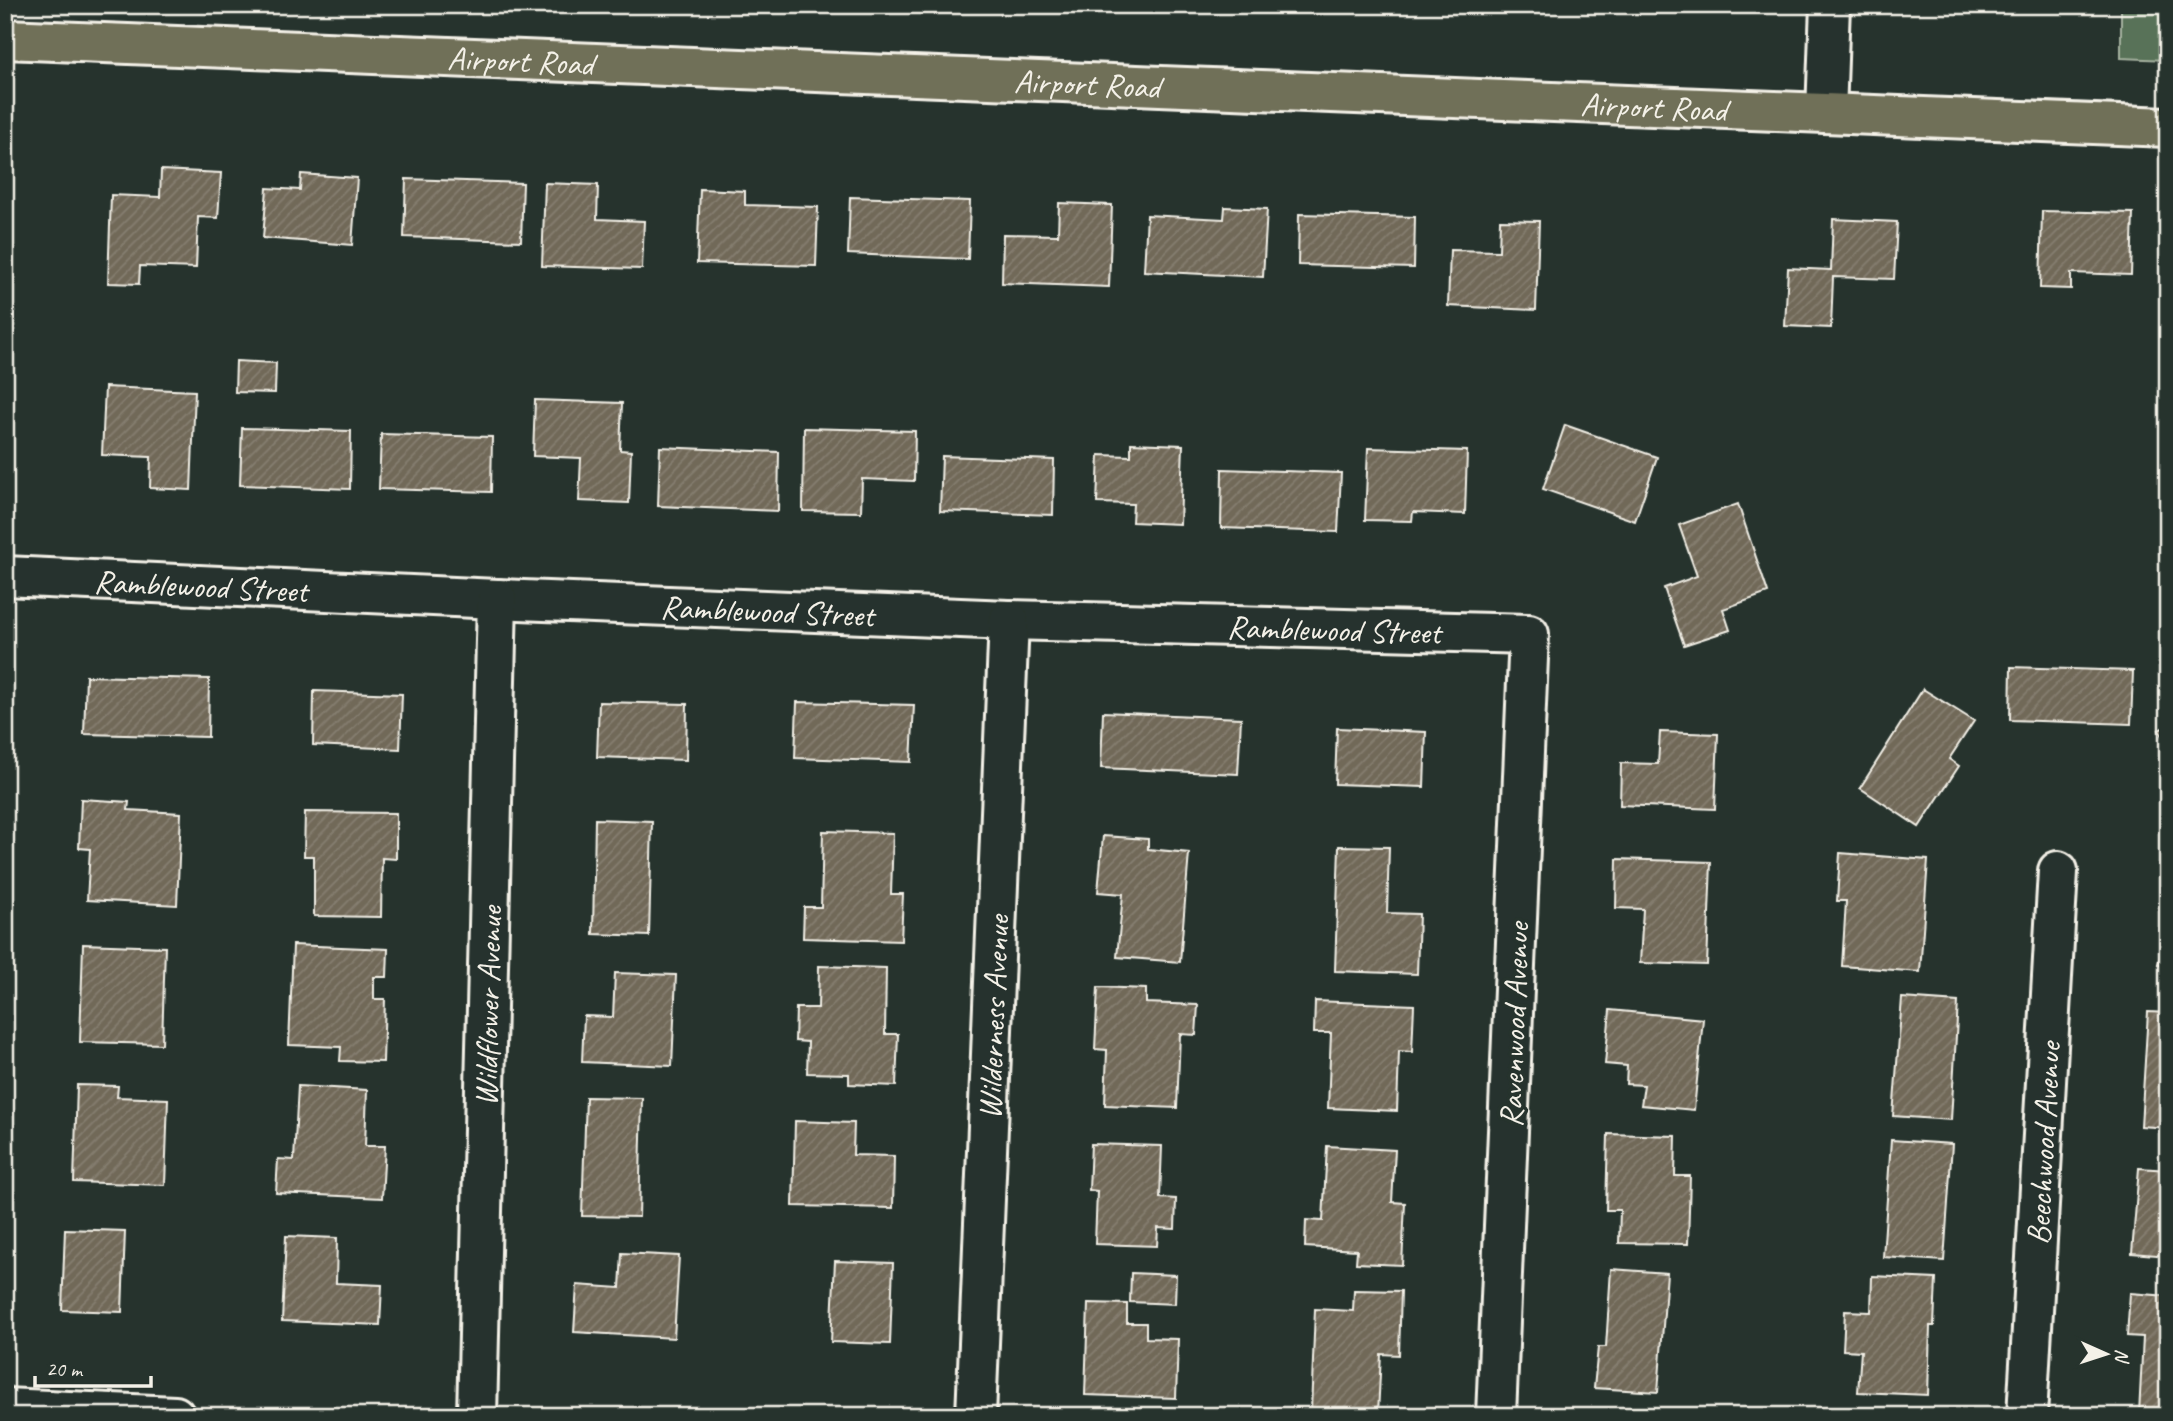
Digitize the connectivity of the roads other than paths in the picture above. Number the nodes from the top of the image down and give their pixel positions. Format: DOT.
graph roads {
  1 [pos="1830,5"];
  2 [pos="5,39"];
  3 [pos="1826,113"];
  4 [pos="2168,127"];
  5 [pos="5,576"];
  6 [pos="497,599"];
  7 [pos="1009,620"];
  8 [pos="1529,634"];
  9 [pos="2058,871"];
  10 [pos="5,1408"];
  11 [pos="175,1416"];
  12 [pos="477,1416"];
  13 [pos="976,1416"];
  14 [pos="1496,1416"];
  15 [pos="2027,1416"];
  1 -- 3 [label="street"];
  2 -- 3 [label="main road, Airport Road"];
  3 -- 4 [label="main road, Airport Road"];
  5 -- 6 [label="street, Ramblewood Street"];
  6 -- 7 [label="street, Ramblewood Street"];
  6 -- 12 [label="street, Wildflower Avenue"];
  7 -- 8 [label="street, Ramblewood Street"];
  7 -- 13 [label="street, Wilderness Avenue"];
  8 -- 14 [label="street, Ravenwood Avenue"];
  9 -- 15 [label="street, Beechwood Avenue"];
  10 -- 11 [label="street"];
}
